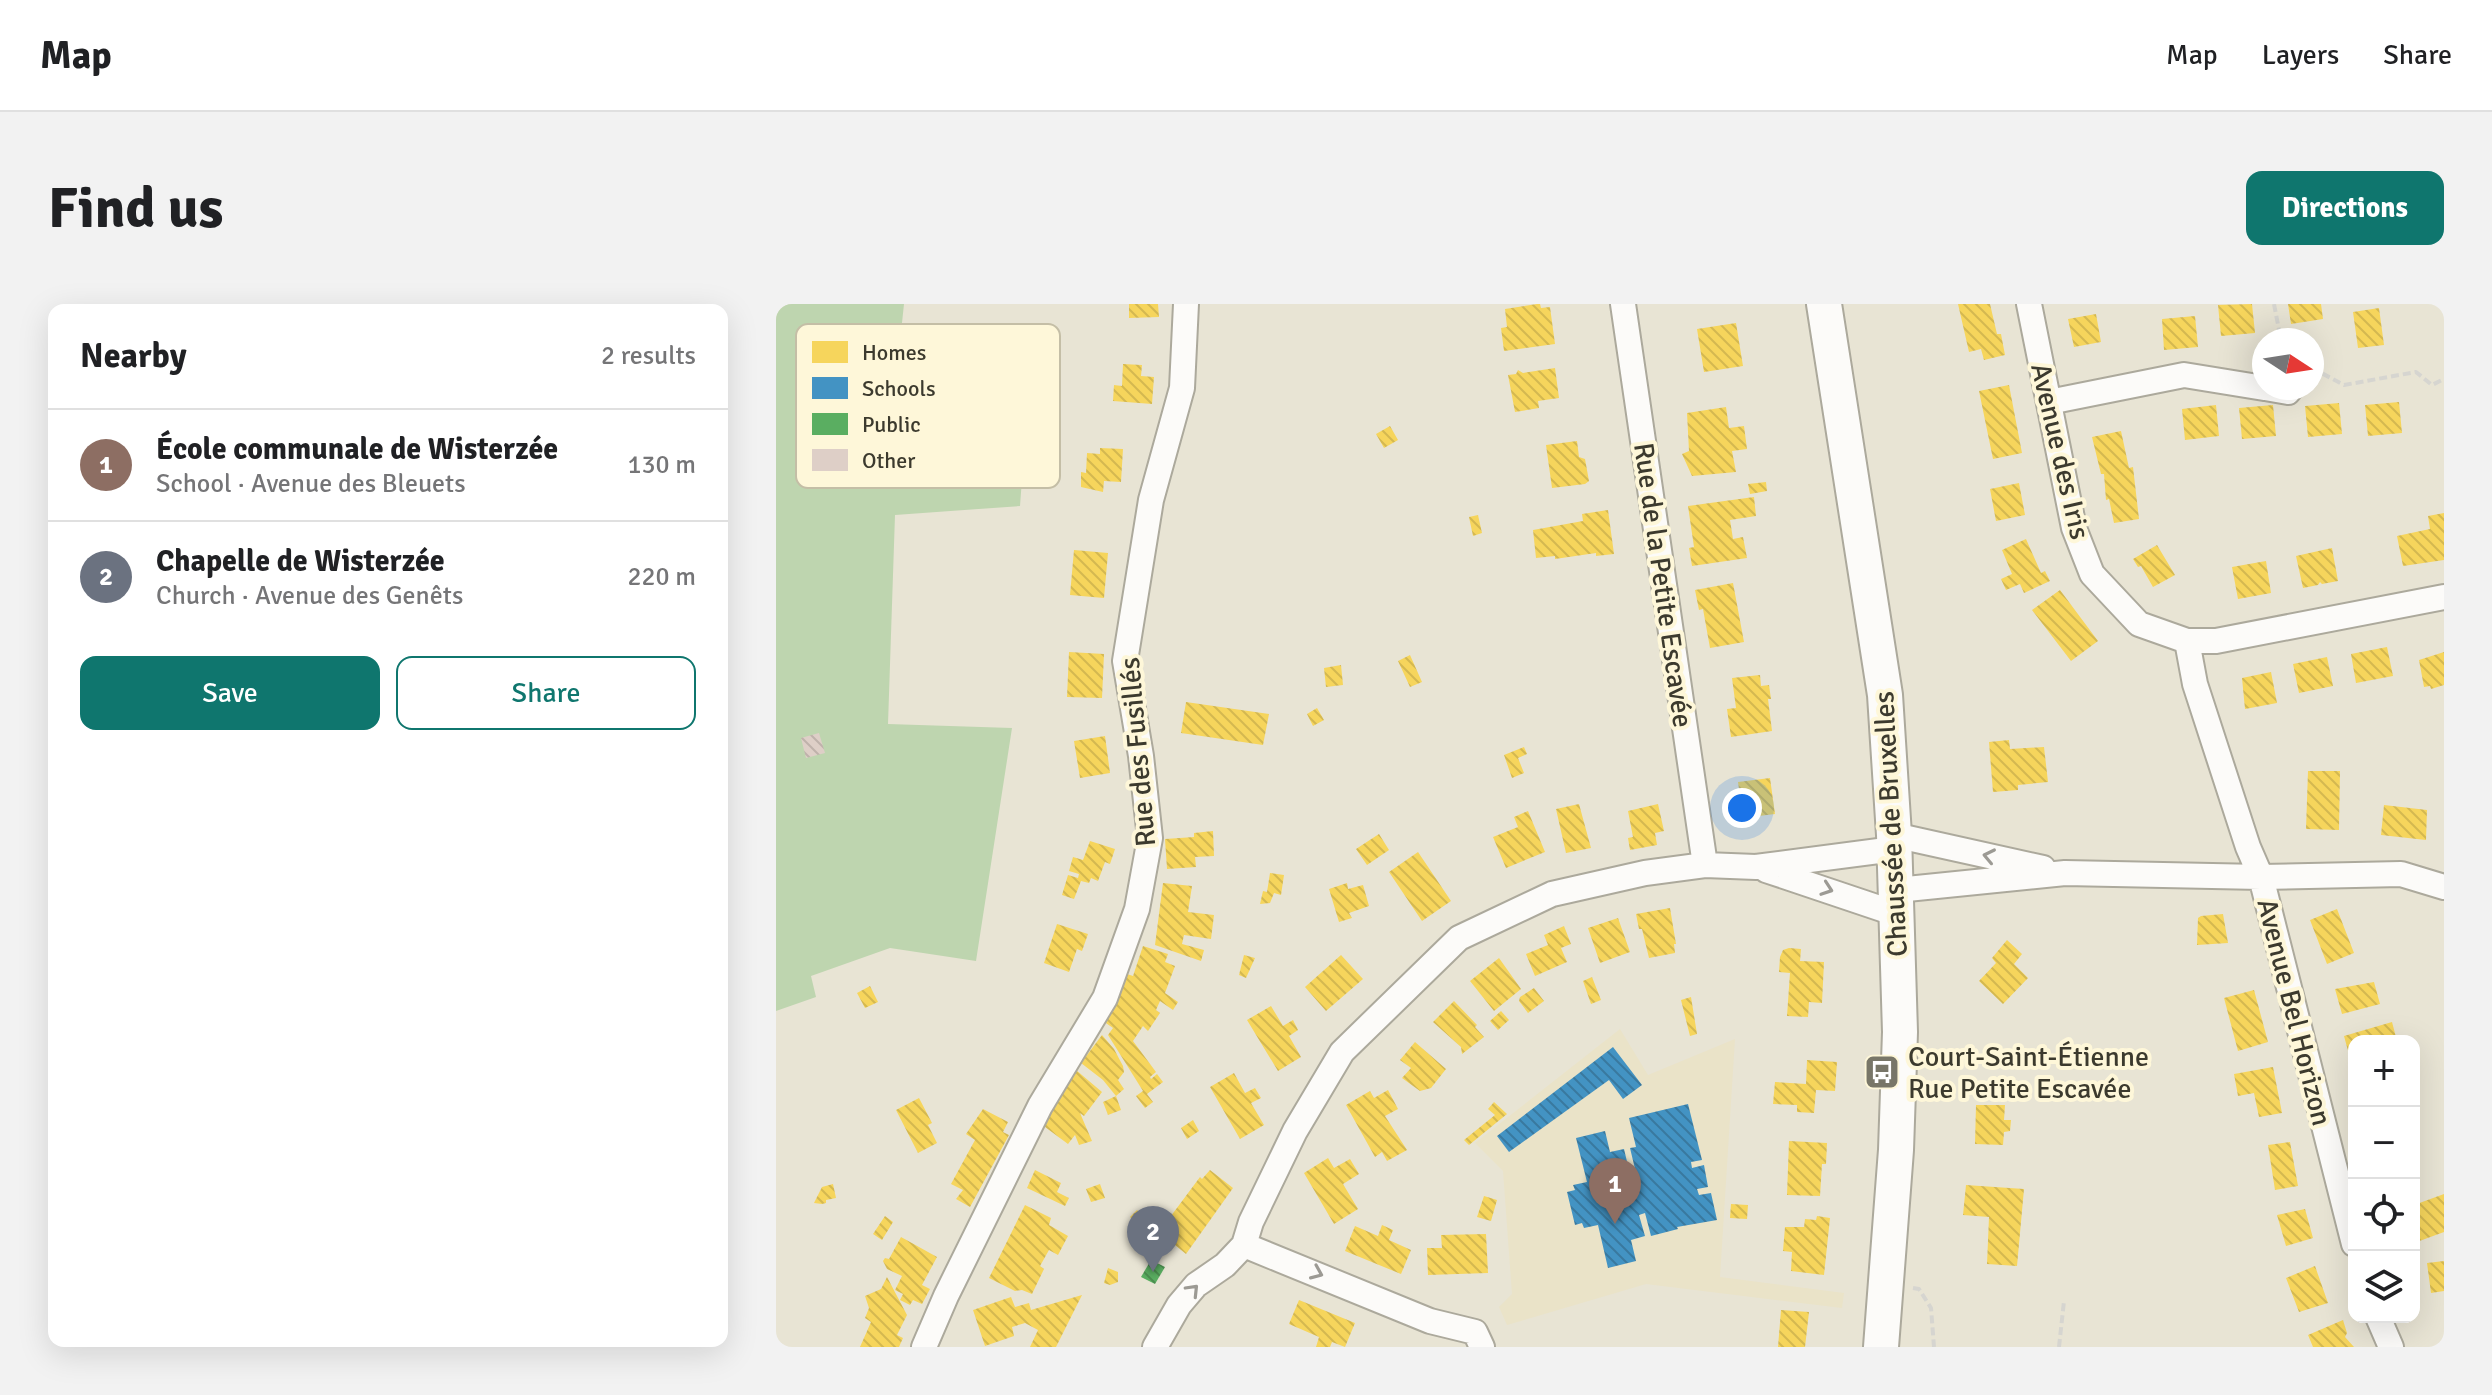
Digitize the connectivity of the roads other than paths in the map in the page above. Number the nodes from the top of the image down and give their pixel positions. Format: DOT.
graph roads {
  1 [pos="1186,304"];
  2 [pos="1623,304"];
  3 [pos="1824,304"];
  4 [pos="2029,304"];
  5 [pos="2252,386"];
  6 [pos="2049,402"];
  7 [pos="2444,597"];
  8 [pos="2187,641"];
  9 [pos="1894,842"];
  10 [pos="1705,865"];
  11 [pos="1756,867"];
  12 [pos="2065,873"];
  13 [pos="2261,877"];
  14 [pos="2444,887"];
  15 [pos="1897,902"];
  16 [pos="2348,1220"];
  17 [pos="1244,1245"];
  18 [pos="2381,1323"];
  19 [pos="1478,1340"];
  20 [pos="924,1347"];
  21 [pos="1155,1347"];
  22 [pos="1881,1347"];
  23 [pos="2391,1347"];
  1 -- 20 [label="street, Rue des Fusillés"];
  2 -- 10 [label="street, Rue de la Petite Escavée"];
  3 -- 9 [label="main road, Chaussée de Bruxelles"];
  4 -- 6 [label="street, Avenue des Iris"];
  5 -- 6 [label="street"];
  6 -- 8 [label="street, Avenue des Iris"];
  7 -- 8 [label="street, Avenue des Iris"];
  8 -- 13 [label="street"];
  9 -- 11 [label="street, Avenue Bel Horizon"];
  12 -- 9 [label="street, Avenue Bel Horizon, one-way"];
  9 -- 15 [label="main road, Chaussée de Bruxelles"];
  10 -- 11 [label="street"];
  10 -- 17 [label="street"];
  11 -- 15 [label="street, one-way"];
  12 -- 13 [label="street, Avenue Bel Horizon"];
  12 -- 15 [label="street, Avenue Bel Horizon"];
  13 -- 14 [label="street"];
  13 -- 16 [label="street, Avenue Bel Horizon"];
  15 -- 22 [label="main road, Chaussée de Bruxelles"];
  17 -- 19 [label="street, one-way"];
  21 -- 17 [label="street, one-way"];
  18 -- 23 [label="street"];
}
